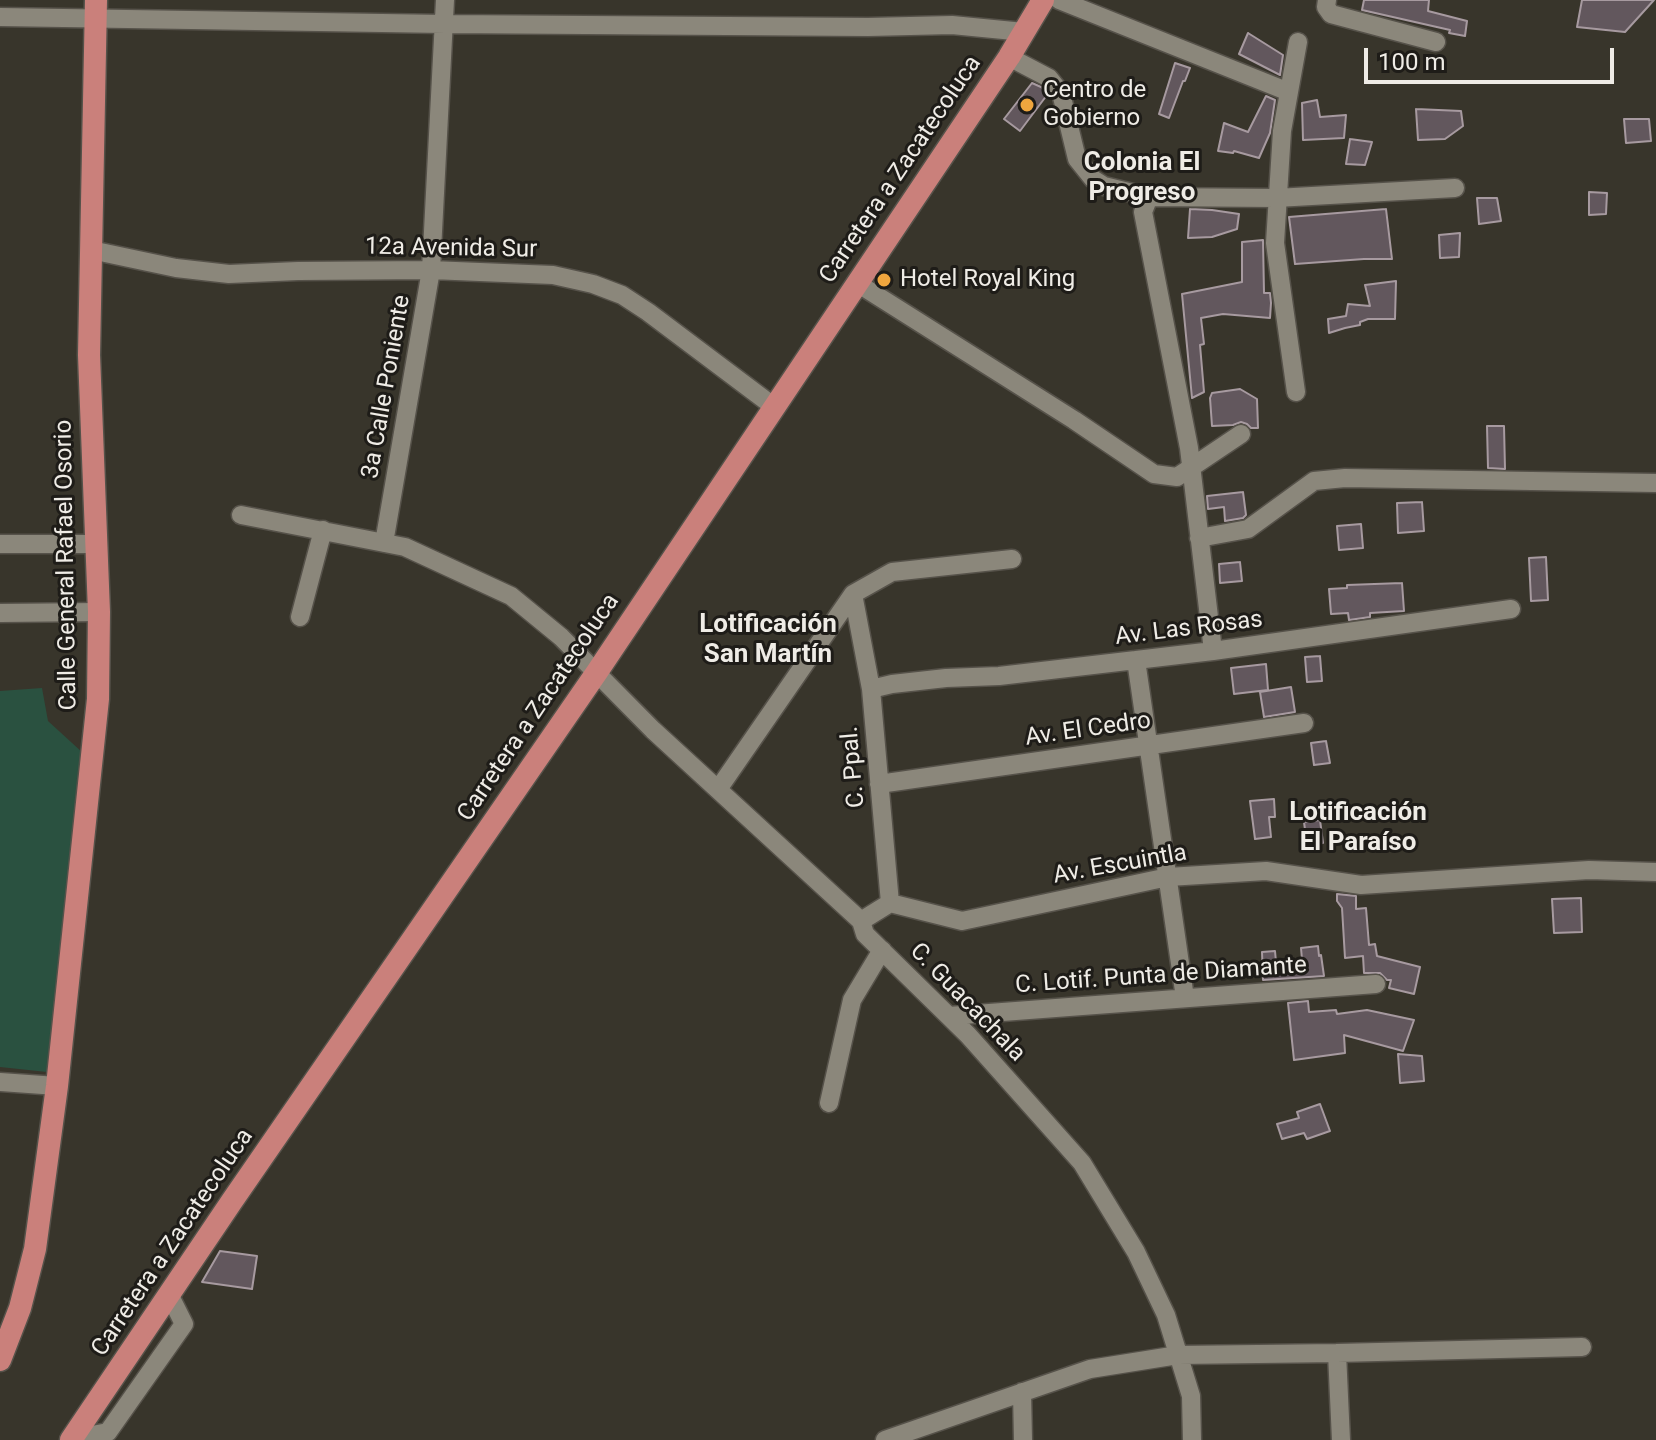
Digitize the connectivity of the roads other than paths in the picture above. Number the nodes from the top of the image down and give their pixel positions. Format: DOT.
graph roads {
  1 [pos="445,0"];
  2 [pos="1043,0"];
  3 [pos="1059,0"];
  4 [pos="1327,0"];
  5 [pos="96,9"];
  6 [pos="0,17"];
  7 [pos="445,24"];
  8 [pos="1024,32"];
  9 [pos="1298,42"];
  10 [pos="1436,42"];
  11 [pos="1009,57"];
  12 [pos="1289,92"];
  13 [pos="1455,188"];
  14 [pos="1149,197"];
  15 [pos="1276,198"];
  16 [pos="91,250"];
  17 [pos="431,270"];
  18 [pos="857,283"];
  19 [pos="1296,392"];
  20 [pos="773,406"];
  21 [pos="1241,434"];
  22 [pos="1191,468"];
  23 [pos="1656,483"];
  24 [pos="241,515"];
  25 [pos="323,530"];
  26 [pos="1199,538"];
  27 [pos="384,543"];
  28 [pos="0,544"];
  29 [pos="96,544"];
  30 [pos="1012,559"];
  31 [pos="853,594"];
  32 [pos="1511,609"];
  33 [pos="99,612"];
  34 [pos="0,613"];
  35 [pos="300,617"];
  36 [pos="1213,651"];
  37 [pos="1136,660"];
  38 [pos="597,672"];
  39 [pos="871,689"];
  40 [pos="1304,723"];
  41 [pos="1148,746"];
  42 [pos="879,784"];
  43 [pos="719,788"];
  44 [pos="1656,872"];
  45 [pos="1168,877"];
  46 [pos="890,903"];
  47 [pos="861,921"];
  48 [pos="882,950"];
  49 [pos="1376,984"];
  50 [pos="1185,998"];
  51 [pos="949,1016"];
  52 [pos="0,1082"];
  53 [pos="57,1086"];
  54 [pos="829,1103"];
  55 [pos="1582,1347"];
  56 [pos="1337,1353"];
  57 [pos="1178,1355"];
  58 [pos="0,1360"];
  59 [pos="1022,1392"];
  60 [pos="71,1440"];
  61 [pos="885,1440"];
  62 [pos="1023,1440"];
  63 [pos="1192,1440"];
  64 [pos="1341,1440"];
  1 -- 7 [label="street, 3a Calle Poniente"];
  2 -- 8 [label="main road, Carretera a Zacatecoluca"];
  3 -- 12 [label="street"];
  4 -- 10 [label="street"];
  5 -- 6 [label="street"];
  5 -- 7 [label="street"];
  5 -- 16 [label="main road, Calle General Rafael Osorio"];
  7 -- 8 [label="street"];
  7 -- 17 [label="street, 3a Calle Poniente"];
  8 -- 11 [label="main road, Carretera a Zacatecoluca"];
  9 -- 12 [label="street"];
  11 -- 14 [label="street"];
  11 -- 18 [label="main road, Carretera a Zacatecoluca"];
  12 -- 15 [label="street"];
  13 -- 15 [label="street"];
  14 -- 15 [label="street"];
  14 -- 22 [label="street"];
  15 -- 19 [label="street"];
  16 -- 17 [label="street, 12a Avenida Sur"];
  16 -- 29 [label="main road, Calle General Rafael Osorio"];
  17 -- 20 [label="street, 12a Avenida Sur"];
  17 -- 27 [label="street, 3a Calle Poniente"];
  18 -- 20 [label="main road, Carretera a Zacatecoluca"];
  18 -- 22 [label="street"];
  20 -- 38 [label="main road, Carretera a Zacatecoluca"];
  21 -- 22 [label="street"];
  22 -- 26 [label="street"];
  23 -- 26 [label="street"];
  24 -- 25 [label="street, C. Guacachala"];
  25 -- 27 [label="street, C. Guacachala"];
  25 -- 35 [label="street"];
  26 -- 36 [label="street"];
  27 -- 38 [label="street, C. Guacachala"];
  28 -- 29 [label="street"];
  29 -- 33 [label="main road, Calle General Rafael Osorio"];
  30 -- 31 [label="street"];
  31 -- 39 [label="street, C. Ppal."];
  31 -- 43 [label="street"];
  32 -- 36 [label="street, Av. Las Rosas"];
  33 -- 34 [label="street"];
  33 -- 53 [label="main road, Calle General Rafael Osorio"];
  36 -- 37 [label="street, Av. Las Rosas"];
  37 -- 39 [label="street, Av. Las Rosas"];
  37 -- 41 [label="street"];
  38 -- 43 [label="street, C. Guacachala"];
  38 -- 60 [label="main road, Carretera a Zacatecoluca"];
  39 -- 42 [label="street, C. Ppal."];
  40 -- 41 [label="street, Av. El Cedro"];
  41 -- 42 [label="street, Av. El Cedro"];
  41 -- 45 [label="street"];
  42 -- 46 [label="street, C. Ppal."];
  43 -- 47 [label="street, C. Guacachala"];
  44 -- 45 [label="street, Av. Escuintla"];
  45 -- 46 [label="street, Av. Escuintla"];
  45 -- 50 [label="street"];
  46 -- 47 [label="street"];
  47 -- 48 [label="street, C. Guacachala"];
  48 -- 51 [label="street, C. Guacachala"];
  48 -- 54 [label="street"];
  49 -- 50 [label="street, C. Lotif. Punta de Diamante"];
  50 -- 51 [label="street, C. Lotif. Punta de Diamante"];
  51 -- 57 [label="street, C. Guacachala"];
  52 -- 53 [label="street"];
  53 -- 58 [label="main road, Calle General Rafael Osorio"];
  55 -- 56 [label="street"];
  56 -- 57 [label="street"];
  56 -- 64 [label="street"];
  57 -- 59 [label="street"];
  57 -- 63 [label="street, C. Guacachala"];
  59 -- 61 [label="street"];
  59 -- 62 [label="street"];
}
